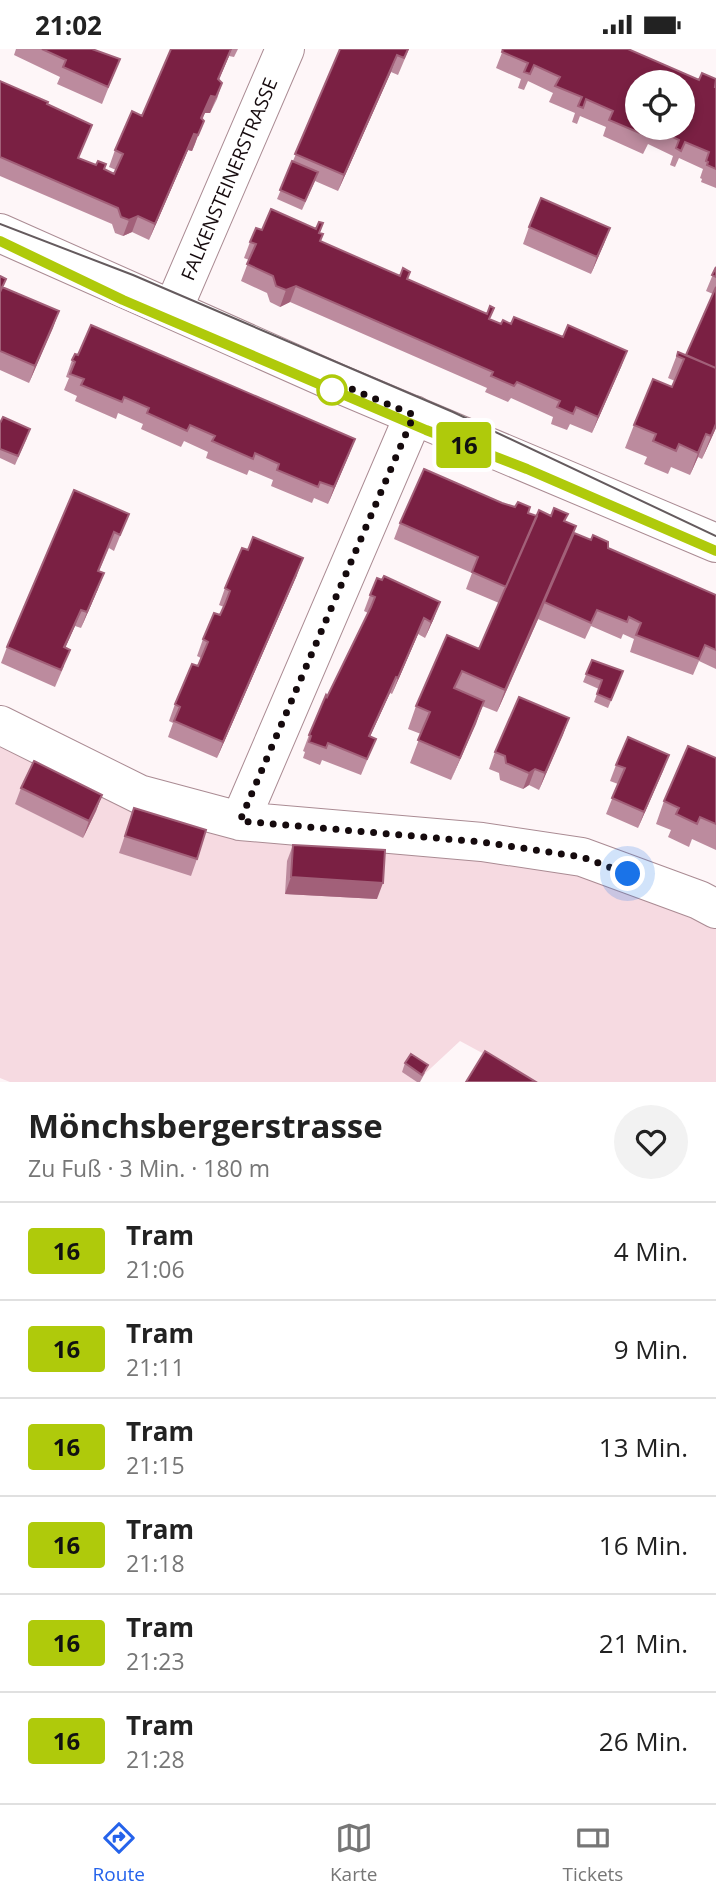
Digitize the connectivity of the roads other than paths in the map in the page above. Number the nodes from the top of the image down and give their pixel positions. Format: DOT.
graph roads {
  1 [pos="285,49"];
  2 [pos="0,233"];
  3 [pos="173,309"];
  4 [pos="414,415"];
  5 [pos="716,543"];
  6 [pos="0,725"];
  7 [pos="240,821"];
  8 [pos="716,909"];
  1 -- 3 [label="street, FALKENSTEINERSTRASSE"];
  2 -- 3 [label="street"];
  3 -- 4 [label="street"];
  4 -- 5 [label="street"];
  4 -- 7 [label="street"];
  6 -- 7 [label="street"];
  7 -- 8 [label="street"];
}
